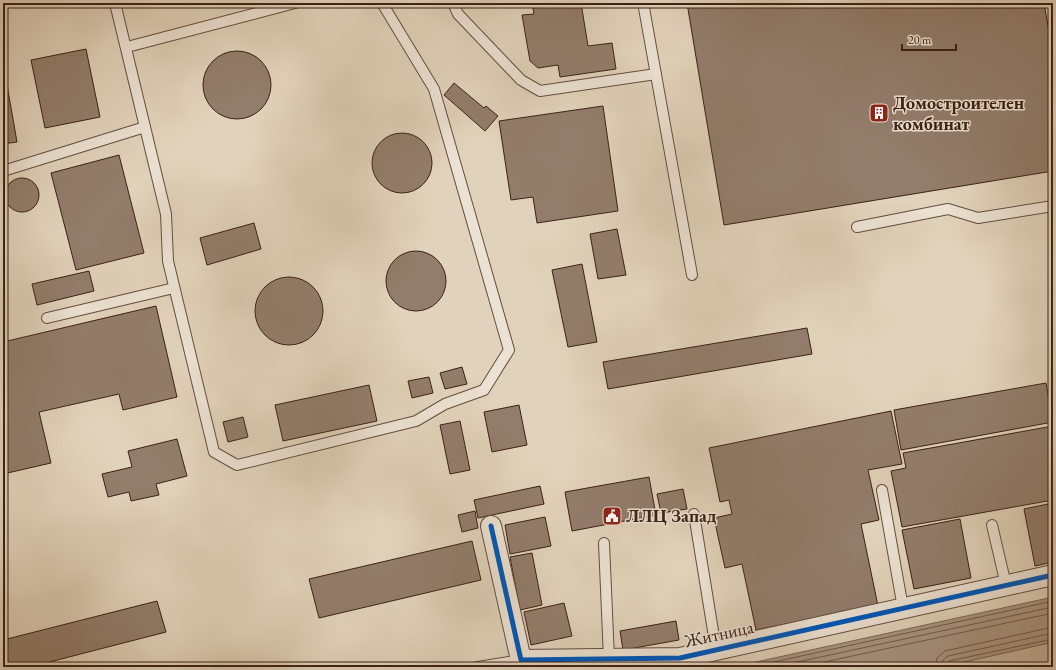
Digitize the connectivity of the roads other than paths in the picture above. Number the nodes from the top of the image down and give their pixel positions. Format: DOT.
graph roads {
  1 [pos="115,3"];
  2 [pos="295,3"];
  3 [pos="382,3"];
  4 [pos="453,3"];
  5 [pos="647,3"];
  6 [pos="127,47"];
  7 [pos="656,74"];
  8 [pos="145,127"];
  9 [pos="3,171"];
  10 [pos="1053,206"];
  11 [pos="858,227"];
  12 [pos="692,275"];
  13 [pos="174,288"];
  14 [pos="47,318"];
  15 [pos="882,490"];
  16 [pos="694,514"];
  17 [pos="491,526"];
  18 [pos="992,526"];
  19 [pos="604,544"];
  20 [pos="1053,575"];
  21 [pos="1006,585"];
  22 [pos="903,608"];
  23 [pos="716,649"];
  24 [pos="609,659"];
  25 [pos="521,660"];
  26 [pos="478,667"];
  1 -- 6 [label="lane"];
  2 -- 6 [label="lane"];
  3 -- 13 [label="lane"];
  4 -- 7 [label="lane"];
  5 -- 7 [label="lane"];
  6 -- 8 [label="lane"];
  7 -- 12 [label="lane"];
  8 -- 9 [label="lane"];
  8 -- 13 [label="lane"];
  10 -- 11 [label="lane"];
  13 -- 14 [label="lane"];
  15 -- 22 [label="lane"];
  16 -- 23 [label="lane"];
  17 -- 25 [label="street"];
  18 -- 21 [label="lane"];
  19 -- 24 [label="lane"];
  20 -- 21 [label="street, Житница"];
  21 -- 22 [label="street, Житница"];
  22 -- 23 [label="street, Житница"];
  23 -- 24 [label="street, Житница"];
  24 -- 25 [label="street, Житница"];
  25 -- 26 [label="lane"];
}
